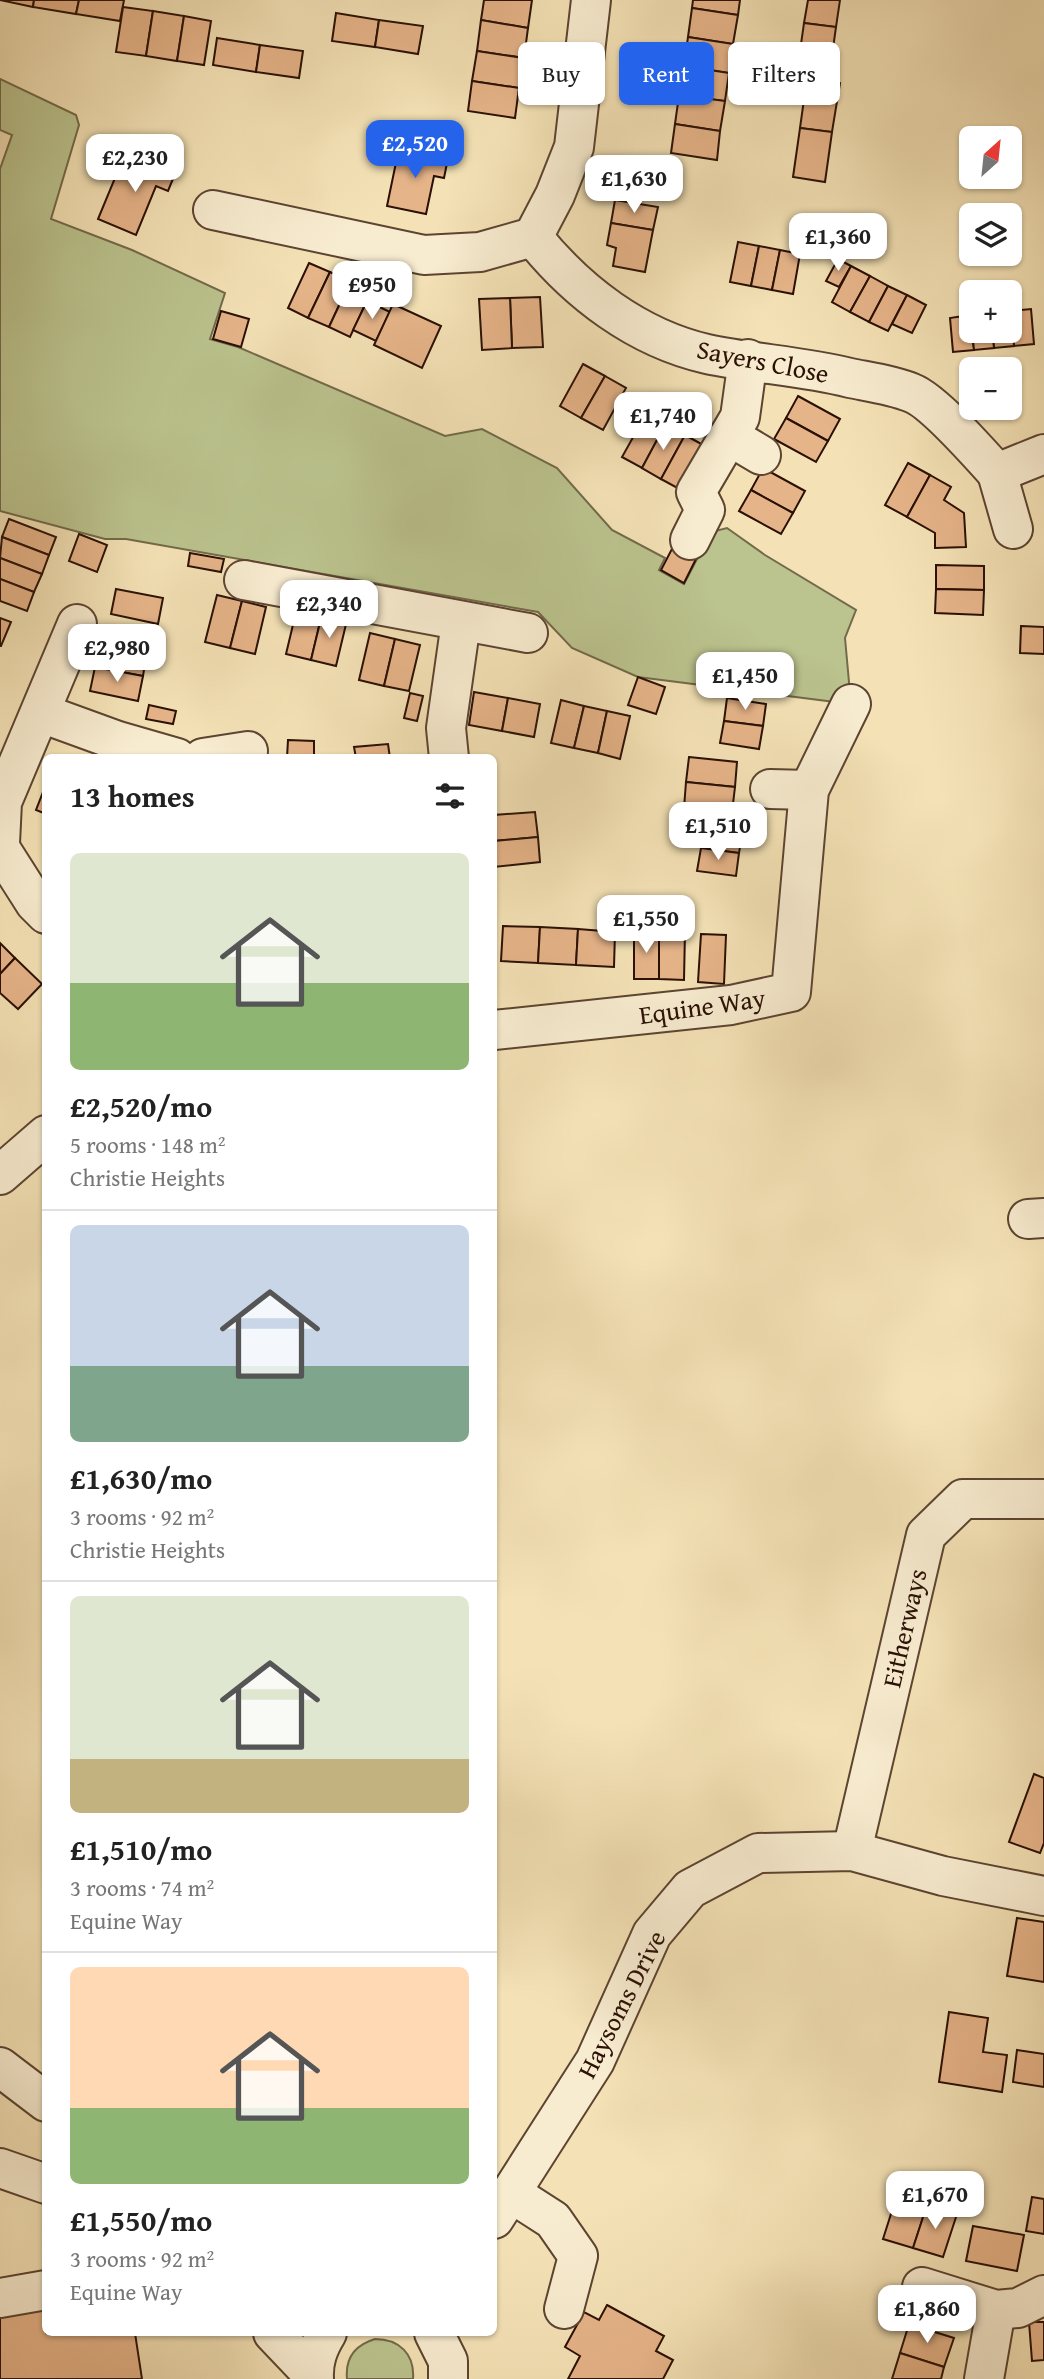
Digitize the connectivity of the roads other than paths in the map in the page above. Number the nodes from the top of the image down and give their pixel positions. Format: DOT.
graph roads {
  1 [pos="592,0"];
  2 [pos="212,210"];
  3 [pos="533,237"];
  4 [pos="748,359"];
  5 [pos="1044,454"];
  6 [pos="997,473"];
  7 [pos="706,523"];
  8 [pos="1013,529"];
  9 [pos="244,580"];
  10 [pos="461,622"];
  11 [pos="78,624"];
  12 [pos="528,633"];
  13 [pos="850,704"];
  14 [pos="41,713"];
  15 [pos="248,751"];
  16 [pos="163,754"];
  17 [pos="229,754"];
  18 [pos="449,754"];
  19 [pos="770,789"];
  20 [pos="809,790"];
  21 [pos="2,853"];
  22 [pos="42,910"];
  23 [pos="497,1030"];
  24 [pos="42,1138"];
  25 [pos="0,1175"];
  26 [pos="1044,1499"];
  27 [pos="852,1851"];
  28 [pos="1044,1896"];
  29 [pos="0,2067"];
  30 [pos="42,2099"];
  31 [pos="0,2168"];
  32 [pos="42,2183"];
  33 [pos="502,2206"];
  34 [pos="922,2287"];
  35 [pos="42,2291"];
  36 [pos="1044,2295"];
  37 [pos="0,2298"];
  38 [pos="564,2309"];
  39 [pos="996,2310"];
  40 [pos="276,2336"];
  41 [pos="325,2336"];
  42 [pos="314,2377"];
  43 [pos="984,2379"];
  1 -- 3 [label="street"];
  2 -- 3 [label="street"];
  3 -- 4 [label="street, Sayers Close"];
  4 -- 6 [label="street, Sayers Close"];
  4 -- 7 [label="street"];
  5 -- 6 [label="street"];
  6 -- 8 [label="street, Sayers Close"];
  9 -- 10 [label="street"];
  10 -- 12 [label="street"];
  10 -- 18 [label="street"];
  11 -- 14 [label="street"];
  13 -- 20 [label="street, Equine Way"];
  14 -- 16 [label="street"];
  14 -- 21 [label="street"];
  15 -- 17 [label="street"];
  19 -- 20 [label="street"];
  20 -- 23 [label="street, Equine Way"];
  21 -- 22 [label="street"];
  24 -- 25 [label="street"];
  26 -- 27 [label="street, Eitherways"];
  27 -- 28 [label="street, Haysoms Drive"];
  27 -- 33 [label="street, Haysoms Drive"];
  29 -- 30 [label="street"];
  31 -- 32 [label="street"];
  33 -- 38 [label="street"];
  34 -- 39 [label="street"];
  35 -- 37 [label="street"];
  36 -- 39 [label="street"];
  39 -- 43 [label="street"];
  40 -- 42 [label="street"];
  41 -- 42 [label="street"];
}
